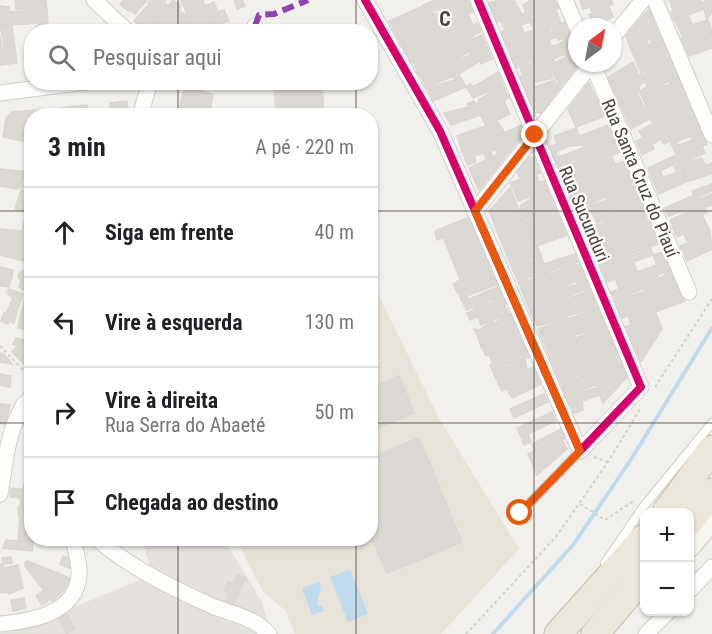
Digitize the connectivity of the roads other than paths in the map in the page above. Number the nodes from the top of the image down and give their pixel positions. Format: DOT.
graph roads {
  1 [pos="94,0"];
  2 [pos="365,0"];
  3 [pos="478,0"];
  4 [pos="565,0"];
  5 [pos="643,0"];
  6 [pos="655,0"];
  7 [pos="573,18"];
  8 [pos="120,24"];
  9 [pos="622,26"];
  10 [pos="585,72"];
  11 [pos="596,72"];
  12 [pos="24,90"];
  13 [pos="148,90"];
  14 [pos="0,93"];
  15 [pos="142,108"];
  16 [pos="535,135"];
  17 [pos="712,135"];
  18 [pos="475,211"];
  19 [pos="689,292"];
  20 [pos="24,406"];
  21 [pos="712,423"];
  22 [pos="712,449"];
  23 [pos="580,451"];
  24 [pos="712,492"];
  25 [pos="0,494"];
  26 [pos="670,508"];
  27 [pos="520,513"];
  28 [pos="694,516"];
  29 [pos="712,520"];
  30 [pos="694,541"];
  31 [pos="640,544"];
  32 [pos="75,546"];
  33 [pos="107,546"];
  34 [pos="712,567"];
  35 [pos="602,568"];
  36 [pos="596,577"];
  37 [pos="640,582"];
  38 [pos="694,586"];
  39 [pos="640,599"];
  40 [pos="664,616"];
  41 [pos="0,624"];
  42 [pos="269,634"];
  43 [pos="558,634"];
  44 [pos="595,634"];
  45 [pos="606,634"];
  46 [pos="646,634"];
  1 -- 8 [label="street"];
  2 -- 18 [label="street"];
  3 -- 16 [label="street, Rua Sucunduri"];
  4 -- 7 [label="street"];
  5 -- 9 [label="street"];
  6 -- 17 [label="street"];
  10 -- 16 [label="street"];
  11 -- 19 [label="street, Rua Santa Cruz do Piauí"];
  12 -- 14 [label="street"];
  13 -- 15 [label="street"];
  16 -- 18 [label="street"];
  16 -- 23 [label="street, Rua Sucunduri"];
  18 -- 23 [label="street"];
  20 -- 25 [label="street"];
  21 -- 35 [label="lane"];
  22 -- 26 [label="highway"];
  23 -- 27 [label="lane"];
  24 -- 28 [label="highway"];
  29 -- 30 [label="main road"];
  31 -- 43 [label="highway"];
  32 -- 41 [label="street"];
  33 -- 42 [label="street"];
  34 -- 38 [label="street"];
  36 -- 43 [label="lane"];
  37 -- 44 [label="highway"];
  39 -- 45 [label="main road"];
  40 -- 46 [label="street"];
}
